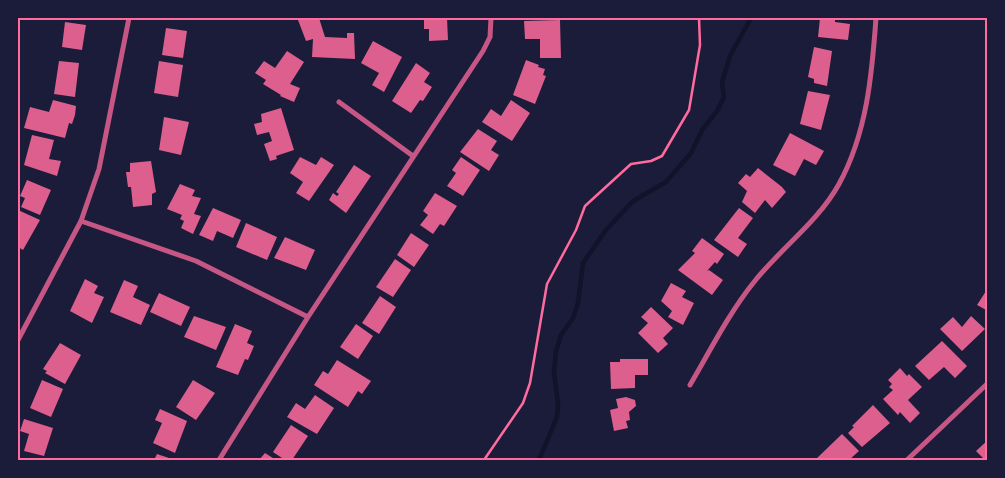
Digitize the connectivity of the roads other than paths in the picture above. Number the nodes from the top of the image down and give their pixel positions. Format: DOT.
graph roads {
  1 [pos="130,18"];
  2 [pos="491,18"];
  3 [pos="876,18"];
  4 [pos="339,102"];
  5 [pos="413,156"];
  6 [pos="81,221"];
  7 [pos="308,317"];
  8 [pos="18,340"];
  9 [pos="988,383"];
  10 [pos="690,385"];
  11 [pos="220,460"];
  12 [pos="907,460"];
  1 -- 6 [label="street"];
  2 -- 5 [label="street"];
  3 -- 10 [label="street"];
  4 -- 5 [label="street"];
  5 -- 7 [label="street"];
  6 -- 7 [label="street"];
  6 -- 8 [label="street"];
  7 -- 11 [label="street"];
  9 -- 12 [label="street"];
}
